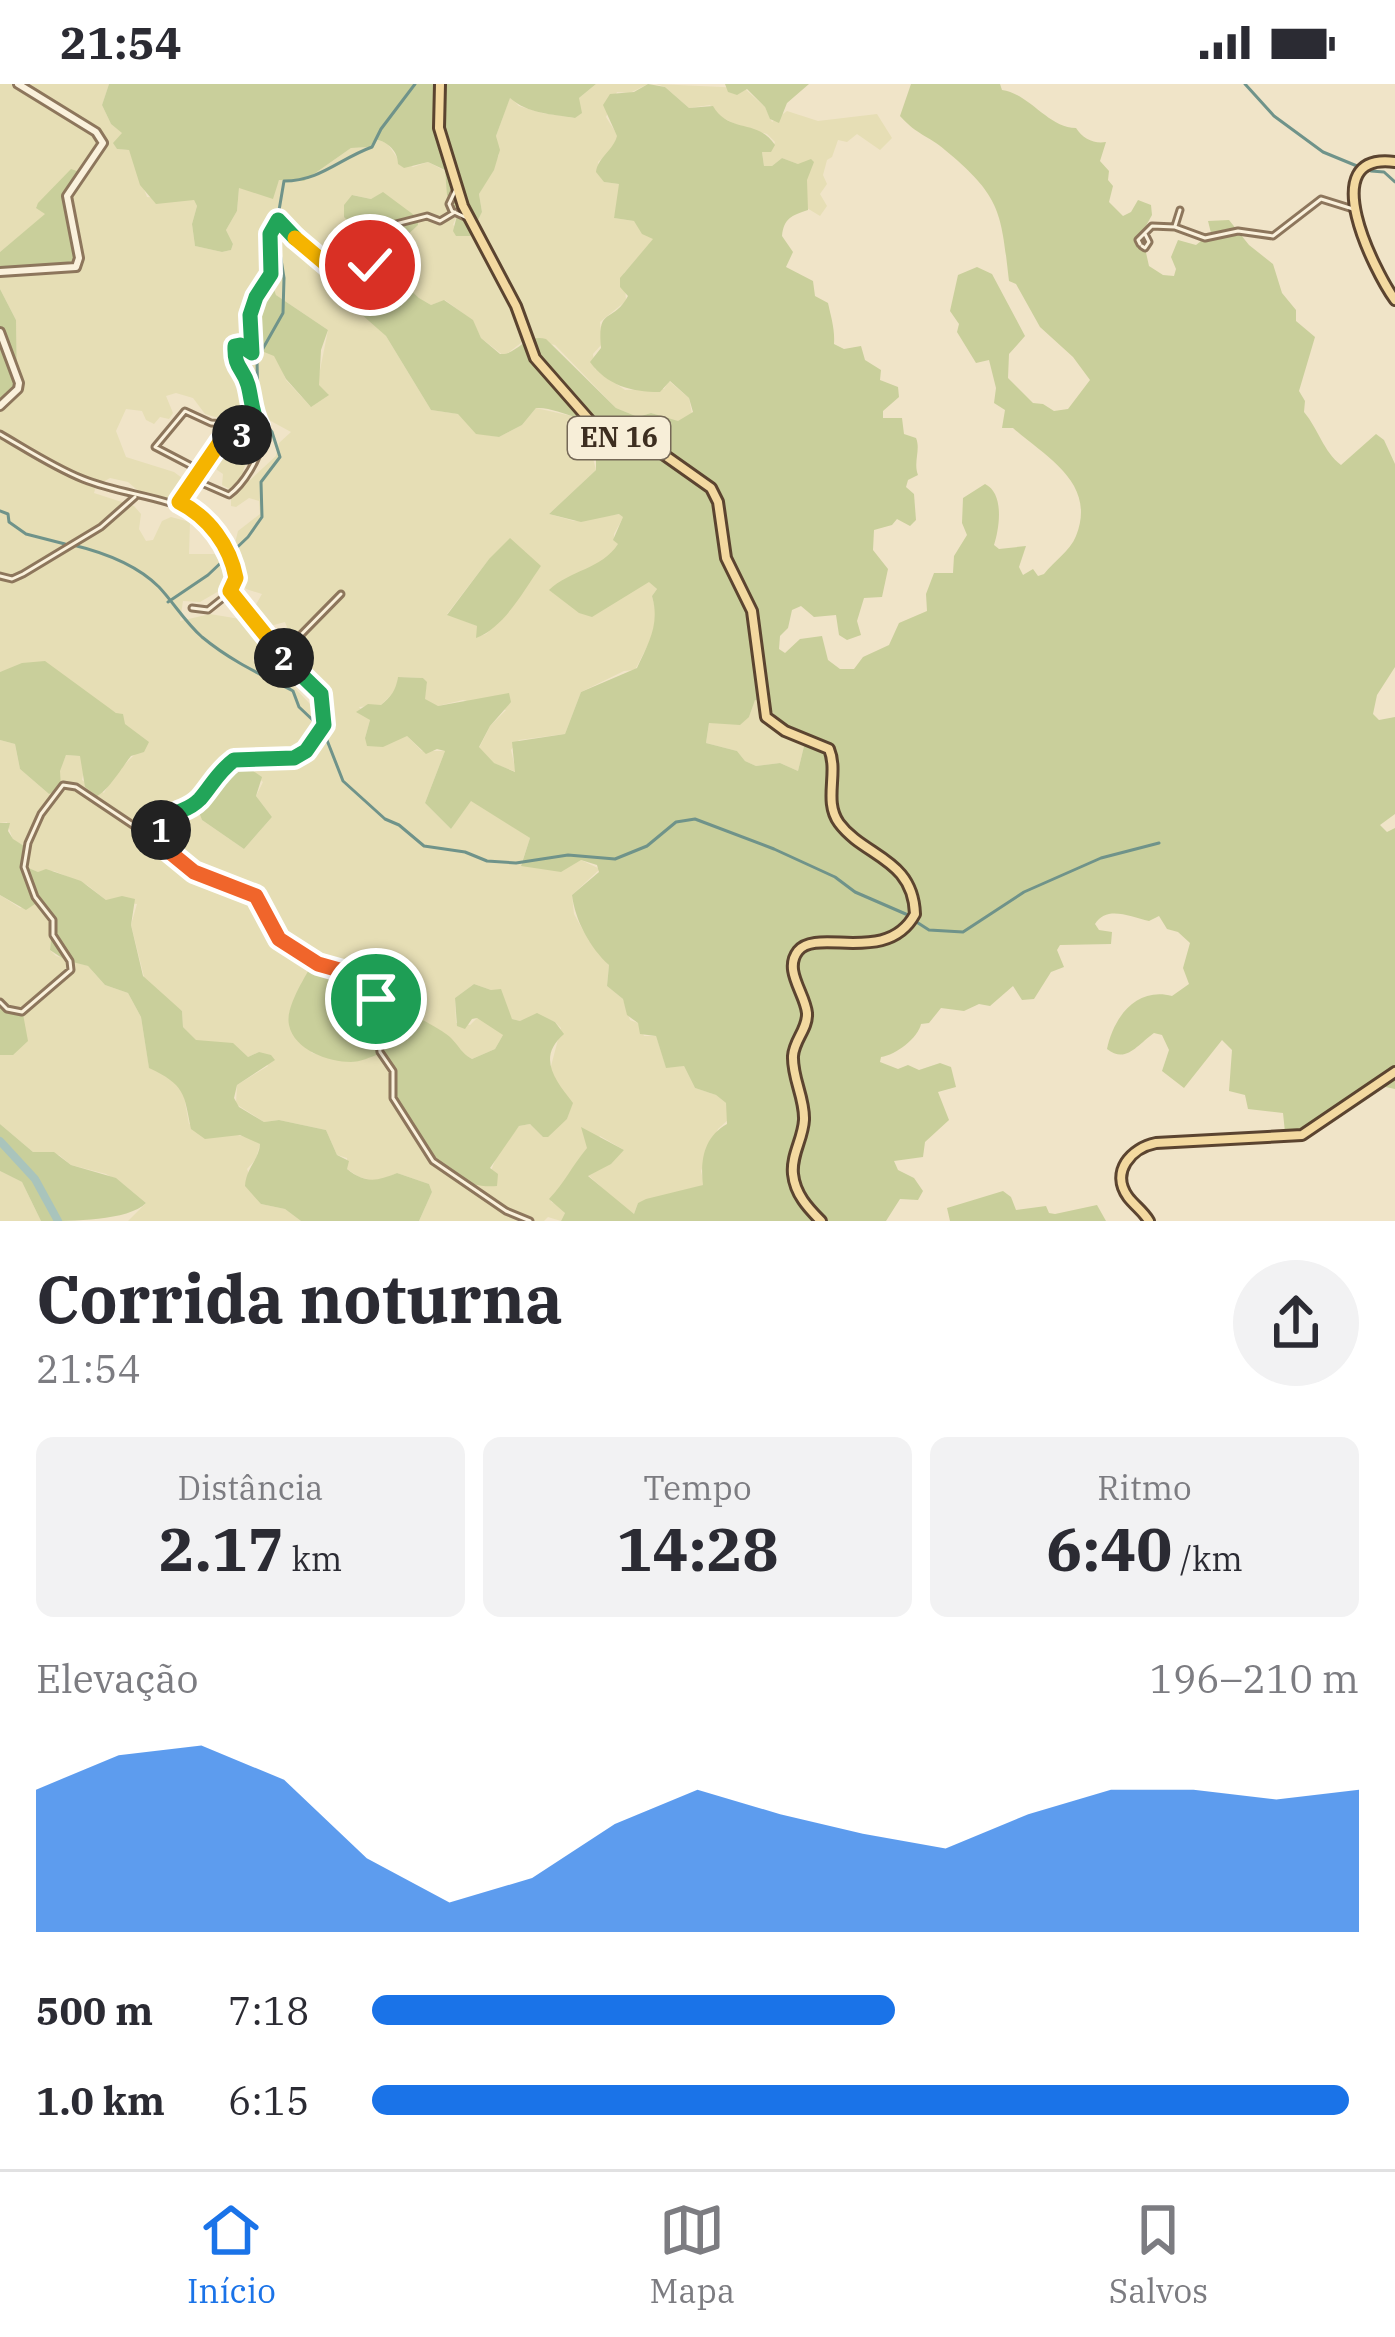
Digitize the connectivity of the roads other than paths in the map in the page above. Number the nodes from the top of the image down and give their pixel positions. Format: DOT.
graph roads {
  1 [pos="18,84"];
  2 [pos="440,84"];
  3 [pos="1395,162"];
  4 [pos="457,187"];
  5 [pos="1354,209"];
  6 [pos="1180,210"];
  7 [pos="455,212"];
  8 [pos="469,219"];
  9 [pos="1175,227"];
  10 [pos="1144,234"];
  11 [pos="0,272"];
  12 [pos="355,281"];
  13 [pos="349,292"];
  14 [pos="1395,300"];
  15 [pos="0,332"];
  16 [pos="0,406"];
  17 [pos="258,428"];
  18 [pos="0,434"];
  19 [pos="202,472"];
  20 [pos="195,480"];
  21 [pos="135,495"];
  22 [pos="179,502"];
  23 [pos="0,576"];
  24 [pos="230,591"];
  25 [pos="341,594"];
  26 [pos="193,608"];
  27 [pos="281,654"];
  28 [pos="155,840"];
  29 [pos="0,1002"];
  30 [pos="1395,1072"];
  31 [pos="530,1221"];
  32 [pos="821,1221"];
  33 [pos="1149,1221"];
  1 -- 11 [label="street"];
  2 -- 4 [label="main road, EN 16"];
  3 -- 5 [label="main road"];
  4 -- 7 [label="street"];
  4 -- 8 [label="main road, EN 16"];
  5 -- 9 [label="street"];
  5 -- 14 [label="main road"];
  6 -- 9 [label="street"];
  7 -- 8 [label="street"];
  7 -- 12 [label="street"];
  8 -- 32 [label="main road, EN 16"];
  9 -- 10 [label="street"];
  12 -- 13 [label="street"];
  12 -- 17 [label="street"];
  15 -- 16 [label="street"];
  17 -- 19 [label="street"];
  17 -- 19 [label="street"];
  17 -- 20 [label="street"];
  18 -- 21 [label="street"];
  19 -- 20 [label="street"];
  20 -- 22 [label="street"];
  21 -- 22 [label="street"];
  21 -- 23 [label="street"];
  22 -- 24 [label="street"];
  24 -- 26 [label="street"];
  24 -- 27 [label="street"];
  25 -- 27 [label="street"];
  27 -- 28 [label="street"];
  28 -- 29 [label="street"];
  28 -- 31 [label="street"];
  30 -- 33 [label="main road"];
}
